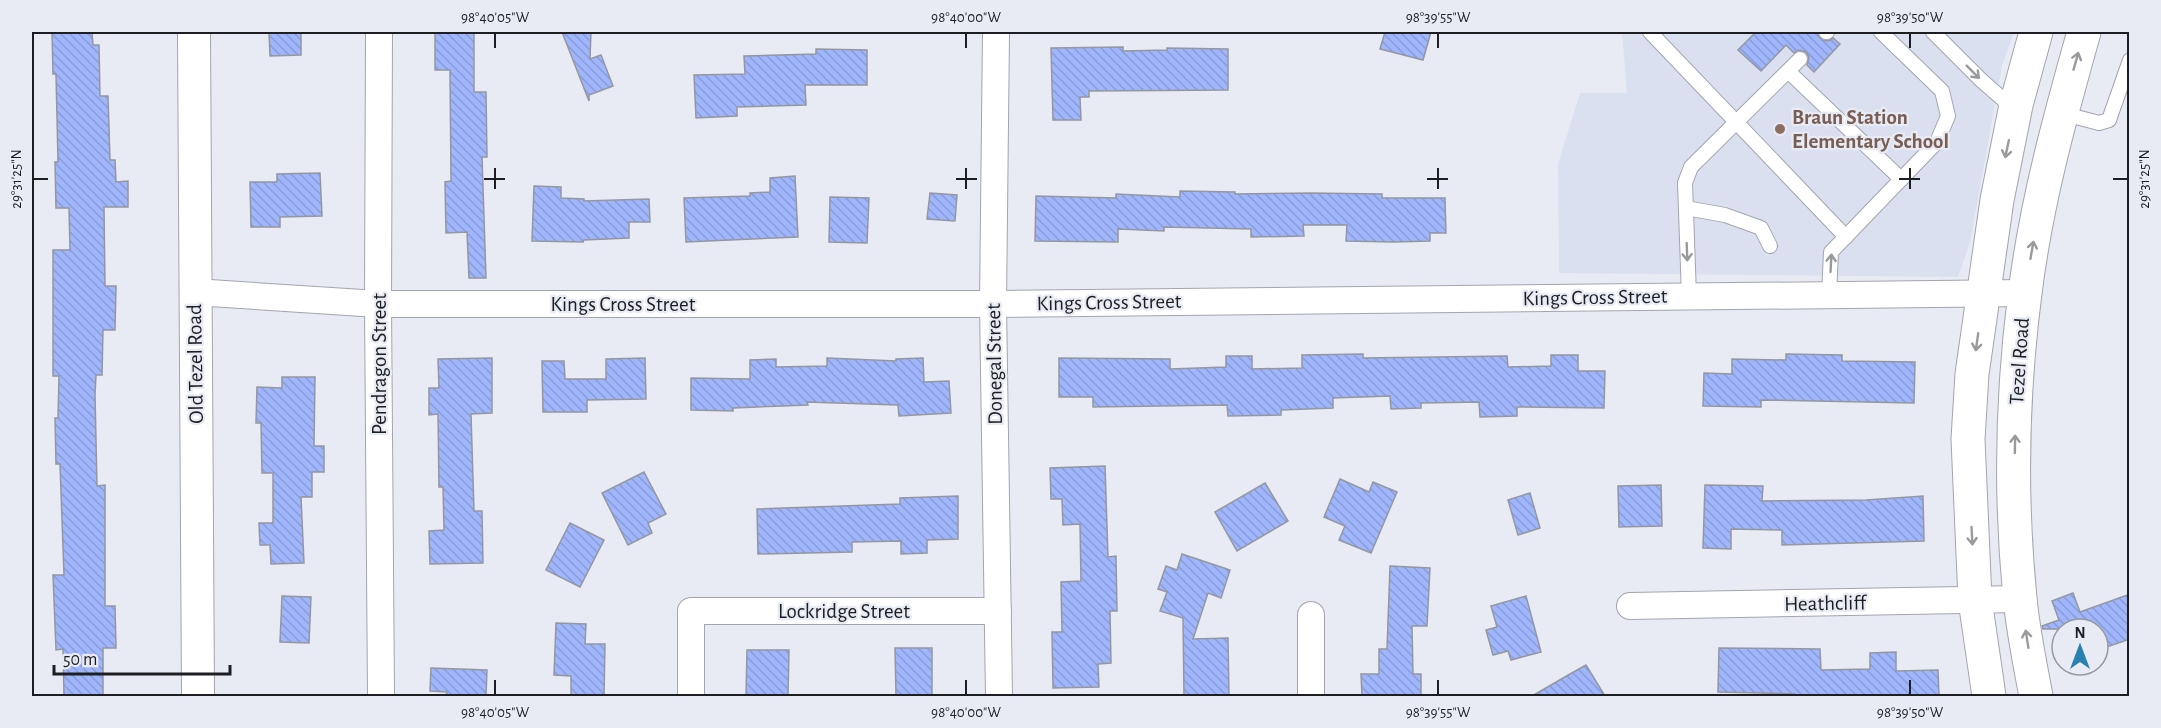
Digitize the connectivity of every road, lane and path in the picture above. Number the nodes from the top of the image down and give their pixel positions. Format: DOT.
graph roads {
  1 [pos="194,32"];
  2 [pos="379,32"];
  3 [pos="996,32"];
  4 [pos="1650,32"];
  5 [pos="1881,32"];
  6 [pos="2036,32"];
  7 [pos="2084,32"];
  8 [pos="1936,33"];
  9 [pos="1800,59"];
  10 [pos="2130,60"];
  11 [pos="1789,72"];
  12 [pos="2015,110"];
  13 [pos="2061,113"];
  14 [pos="1737,123"];
  15 [pos="1901,179"];
  16 [pos="1686,208"];
  17 [pos="1846,237"];
  18 [pos="1770,246"];
  19 [pos="194,292"];
  20 [pos="1983,293"];
  21 [pos="2025,293"];
  22 [pos="1829,295"];
  23 [pos="1689,296"];
  24 [pos="378,304"];
  25 [pos="993,304"];
  26 [pos="2020,599"];
  27 [pos="1975,600"];
  28 [pos="1630,606"];
  29 [pos="998,612"];
  30 [pos="1311,615"];
  31 [pos="198,696"];
  32 [pos="381,696"];
  33 [pos="691,696"];
  34 [pos="999,696"];
  35 [pos="1311,696"];
  36 [pos="1989,696"];
  37 [pos="2036,696"];
  1 -- 19 [label="street, Old Tezel Road"];
  2 -- 24 [label="street, Pendragon Street"];
  3 -- 25 [label="street, Donegal Street"];
  4 -- 14 [label="lane"];
  5 -- 15 [label="lane"];
  6 -- 12 [label="main road, Tezel Road"];
  13 -- 7 [label="main road, Tezel Road, one-way"];
  8 -- 12 [label="lane, one-way"];
  9 -- 11 [label="lane"];
  10 -- 13 [label="lane"];
  11 -- 14 [label="lane"];
  11 -- 15 [label="lane"];
  12 -- 20 [label="main road, Tezel Road, one-way"];
  21 -- 13 [label="main road, Tezel Road, one-way"];
  14 -- 16 [label="lane"];
  14 -- 17 [label="lane"];
  15 -- 17 [label="lane"];
  16 -- 18 [label="lane"];
  16 -- 23 [label="lane, one-way"];
  22 -- 17 [label="lane, one-way"];
  19 -- 24 [label="street, Kings Cross Street"];
  19 -- 31 [label="street, Old Tezel Road"];
  20 -- 21 [label="street, Kings Cross Street"];
  20 -- 22 [label="street, Kings Cross Street"];
  20 -- 27 [label="main road, Tezel Road, one-way"];
  26 -- 21 [label="main road, Tezel Road, one-way"];
  22 -- 23 [label="street, Kings Cross Street"];
  23 -- 25 [label="street, Kings Cross Street"];
  24 -- 25 [label="street, Kings Cross Street"];
  24 -- 32 [label="street, Pendragon Street"];
  25 -- 29 [label="street, Donegal Street"];
  26 -- 27 [label="street, Heathcliff"];
  37 -- 26 [label="main road, Tezel Road, one-way"];
  27 -- 28 [label="street, Heathcliff"];
  27 -- 36 [label="main road, Tezel Road"];
  29 -- 33 [label="street, Lockridge Street"];
  29 -- 34 [label="street, Donegal Street"];
  30 -- 35 [label="street"];
}
